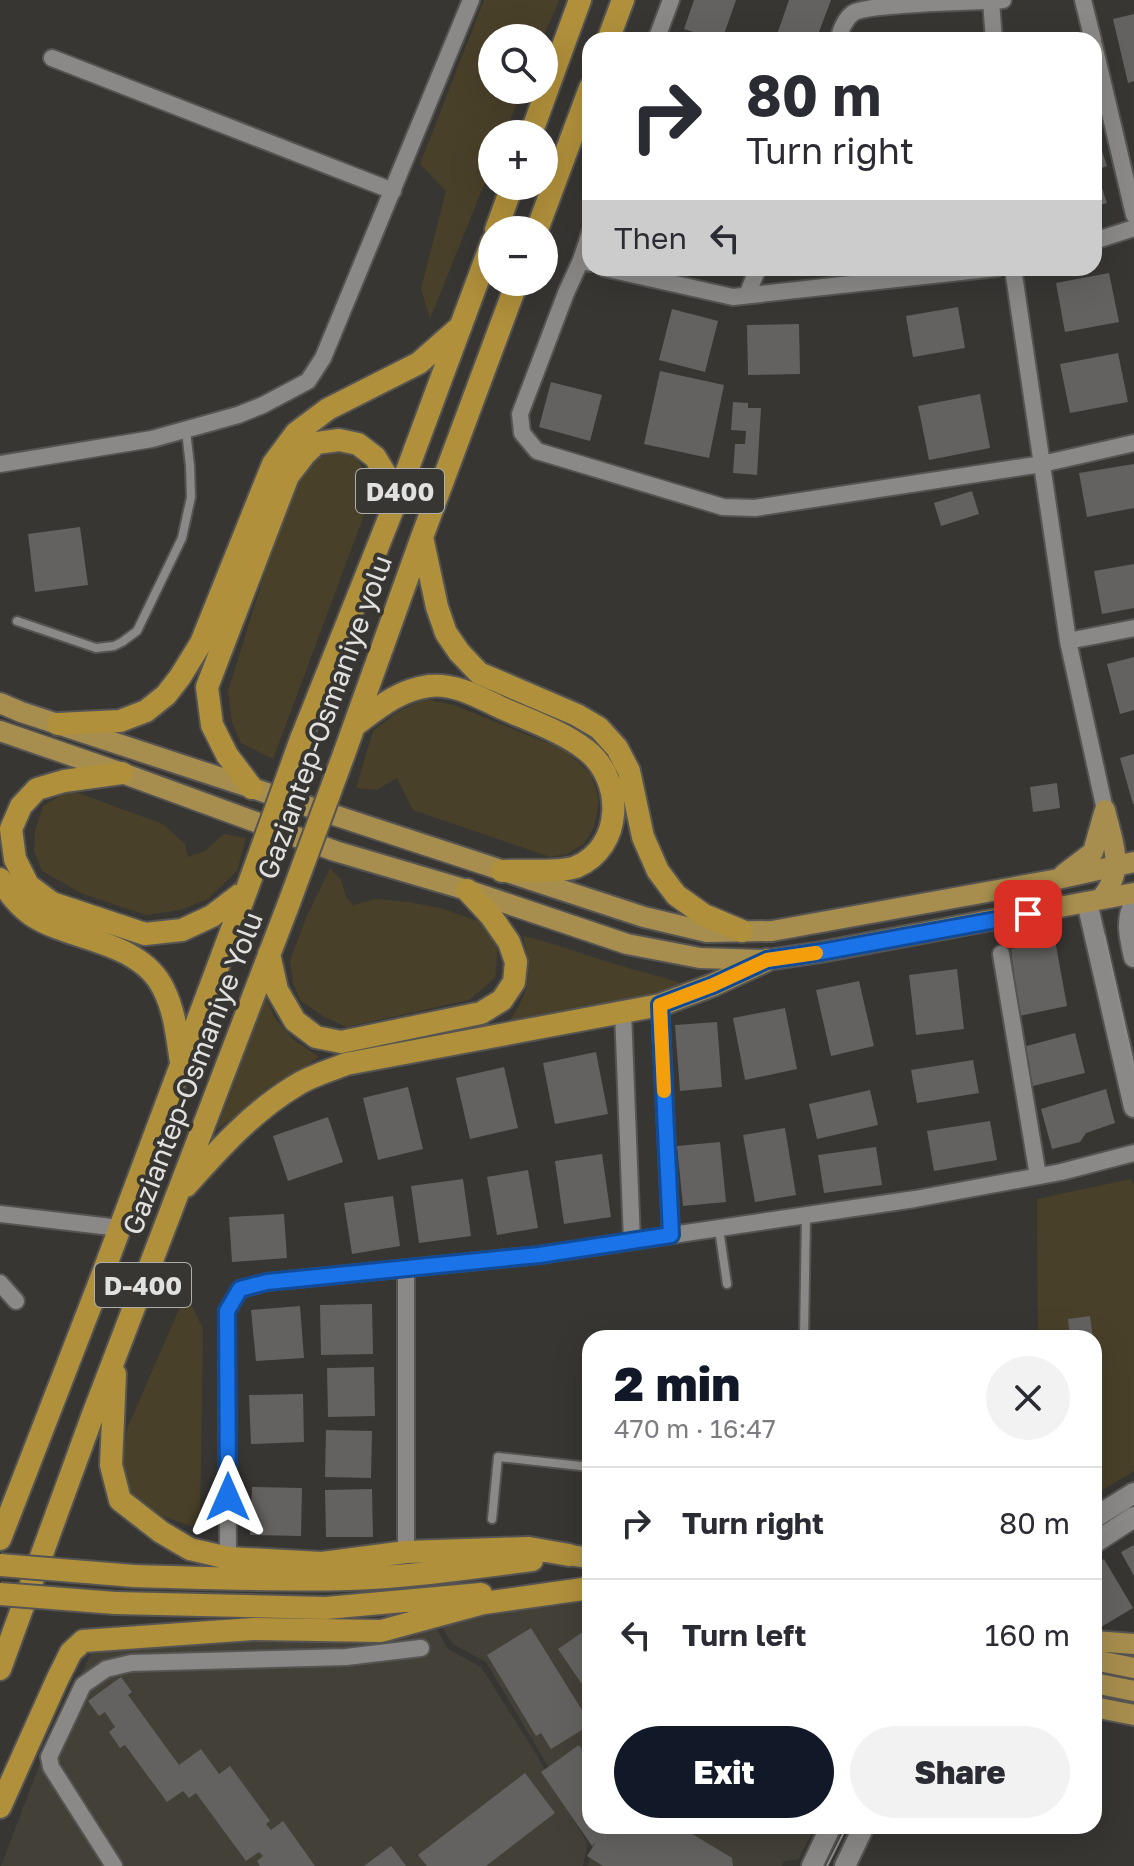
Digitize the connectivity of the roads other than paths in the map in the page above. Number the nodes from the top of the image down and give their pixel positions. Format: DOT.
graph roads {
  1 [pos="471,0"];
  2 [pos="580,0"];
  3 [pos="623,0"];
  4 [pos="671,0"];
  5 [pos="1003,0"];
  6 [pos="1083,0"];
  7 [pos="991,1"];
  8 [pos="857,6"];
  9 [pos="611,32"];
  10 [pos="659,32"];
  11 [pos="840,32"];
  12 [pos="993,32"];
  13 [pos="1090,32"];
  14 [pos="52,58"];
  15 [pos="1102,81"];
  16 [pos="582,109"];
  17 [pos="536,120"];
  18 [pos="393,191"];
  19 [pos="1134,215"];
  20 [pos="542,216"];
  21 [pos="1134,228"];
  22 [pos="1102,238"];
  23 [pos="582,266"];
  24 [pos="640,276"];
  25 [pos="755,276"];
  26 [pos="923,276"];
  27 [pos="1014,276"];
  28 [pos="478,280"];
  29 [pos="747,295"];
  30 [pos="512,296"];
  31 [pos="461,326"];
  32 [pos="186,430"];
  33 [pos="1134,443"];
  34 [pos="0,464"];
  35 [pos="1042,464"];
  36 [pos="392,511"];
  37 [pos="422,537"];
  38 [pos="17,621"];
  39 [pos="1134,628"];
  40 [pos="1068,641"];
  41 [pos="0,703"];
  42 [pos="58,724"];
  43 [pos="353,727"];
  44 [pos="0,731"];
  45 [pos="122,773"];
  46 [pos="252,788"];
  47 [pos="1105,810"];
  48 [pos="1126,864"];
  49 [pos="502,871"];
  50 [pos="0,879"];
  51 [pos="1053,880"];
  52 [pos="247,889"];
  53 [pos="467,890"];
  54 [pos="1134,893"];
  55 [pos="1094,901"];
  56 [pos="289,903"];
  57 [pos="1134,904"];
  58 [pos="742,931"];
  59 [pos="269,954"];
  60 [pos="1001,954"];
  61 [pos="1134,957"];
  62 [pos="767,960"];
  63 [pos="660,1005"];
  64 [pos="623,1012"];
  65 [pos="181,1065"];
  66 [pos="1134,1107"];
  67 [pos="1134,1153"];
  68 [pos="1038,1176"];
  69 [pos="177,1195"];
  70 [pos="0,1214"];
  71 [pos="806,1215"];
  72 [pos="120,1228"];
  73 [pos="719,1228"];
  74 [pos="671,1235"];
  75 [pos="632,1241"];
  76 [pos="406,1268"];
  77 [pos="0,1283"];
  78 [pos="727,1284"];
  79 [pos="16,1301"];
  80 [pos="804,1330"];
  81 [pos="116,1354"];
  82 [pos="582,1466"];
  83 [pos="1134,1493"];
  84 [pos="1102,1513"];
  85 [pos="1134,1517"];
  86 [pos="492,1519"];
  87 [pos="1102,1538"];
  88 [pos="0,1539"];
  89 [pos="406,1552"];
  90 [pos="579,1557"];
  91 [pos="228,1558"];
  92 [pos="0,1565"];
  93 [pos="582,1589"];
  94 [pos="582,1590"];
  95 [pos="0,1594"];
  96 [pos="1102,1642"];
  97 [pos="1134,1644"];
  98 [pos="421,1648"];
  99 [pos="1102,1662"];
  100 [pos="1134,1668"];
  101 [pos="0,1669"];
  102 [pos="1102,1685"];
  103 [pos="1134,1691"];
  104 [pos="1102,1709"];
  105 [pos="1134,1715"];
  106 [pos="0,1807"];
  107 [pos="827,1834"];
  108 [pos="860,1834"];
  109 [pos="114,1866"];
  110 [pos="812,1866"];
  111 [pos="845,1866"];
  1 -- 18 [label="street"];
  2 -- 17 [label="highway"];
  3 -- 9 [label="highway"];
  4 -- 10 [label="street"];
  5 -- 7 [label="street"];
  6 -- 13 [label="street"];
  7 -- 8 [label="street"];
  7 -- 12 [label="street"];
  8 -- 11 [label="street"];
  14 -- 18 [label="street"];
  15 -- 19 [label="street"];
  16 -- 20 [label="highway"];
  18 -- 32 [label="street"];
  21 -- 22 [label="street"];
  23 -- 35 [label="street"];
  24 -- 29 [label="street"];
  25 -- 29 [label="street"];
  26 -- 29 [label="street"];
  27 -- 35 [label="street"];
  28 -- 31 [label="highway, Gaziantep-Osmaniye yolu / D400"];
  30 -- 37 [label="highway, Gaziantep-Osmaniye yolu / D400"];
  31 -- 36 [label="highway, Gaziantep-Osmaniye yolu / D400"];
  31 -- 42 [label="highway"];
  32 -- 34 [label="street"];
  32 -- 38 [label="lane"];
  33 -- 35 [label="street"];
  35 -- 40 [label="street"];
  36 -- 46 [label="highway"];
  36 -- 52 [label="highway, Gaziantep-Osmaniye yolu / D400, bridge"];
  37 -- 43 [label="highway, Gaziantep-Osmaniye yolu / D400"];
  37 -- 58 [label="highway"];
  39 -- 40 [label="street"];
  40 -- 47 [label="street"];
  41 -- 42 [label="main road"];
  42 -- 46 [label="main road"];
  43 -- 49 [label="highway"];
  43 -- 56 [label="highway, Gaziantep-Osmaniye yolu / D400, bridge"];
  44 -- 45 [label="main road"];
  45 -- 52 [label="highway"];
  45 -- 53 [label="main road"];
  46 -- 49 [label="main road"];
  47 -- 48 [label="main road"];
  47 -- 51 [label="main road"];
  48 -- 51 [label="main road"];
  48 -- 55 [label="main road"];
  49 -- 58 [label="main road"];
  50 -- 65 [label="highway"];
  51 -- 58 [label="main road"];
  52 -- 65 [label="highway, Gaziantep-Osmaniye Yolu / D-400"];
  53 -- 59 [label="highway"];
  53 -- 62 [label="main road"];
  54 -- 55 [label="main road"];
  55 -- 62 [label="main road"];
  55 -- 66 [label="street"];
  56 -- 59 [label="highway, Gaziantep-Osmaniye Yolu / D-400"];
  57 -- 61 [label="street"];
  59 -- 69 [label="highway, Gaziantep-Osmaniye Yolu / D-400"];
  60 -- 68 [label="street"];
  62 -- 63 [label="highway"];
  63 -- 64 [label="highway"];
  63 -- 74 [label="street"];
  64 -- 69 [label="highway"];
  64 -- 75 [label="street"];
  65 -- 72 [label="highway, Gaziantep-Osmaniye Yolu / D-400"];
  67 -- 68 [label="street"];
  68 -- 71 [label="street"];
  69 -- 81 [label="highway, Gaziantep-Osmaniye Yolu / D-400"];
  70 -- 72 [label="street"];
  71 -- 73 [label="street"];
  71 -- 80 [label="lane"];
  72 -- 88 [label="highway, Gaziantep-Osmaniye Yolu / D-400"];
  73 -- 74 [label="street"];
  73 -- 78 [label="lane"];
  74 -- 75 [label="street"];
  75 -- 76 [label="street"];
  76 -- 89 [label="street"];
  76 -- 91 [label="street"];
  77 -- 79 [label="street"];
  81 -- 91 [label="highway"];
  81 -- 101 [label="highway, Gaziantep-Osmaniye Yolu / D-400"];
  82 -- 86 [label="lane"];
  83 -- 84 [label="street"];
  85 -- 87 [label="street"];
  89 -- 90 [label="highway"];
  89 -- 91 [label="highway"];
  90 -- 92 [label="highway, bridge"];
  93 -- 95 [label="highway, bridge"];
  94 -- 106 [label="highway"];
  96 -- 97 [label="main road"];
  98 -- 109 [label="street"];
  99 -- 100 [label="main road"];
  102 -- 103 [label="main road"];
  104 -- 105 [label="main road"];
  107 -- 110 [label="street"];
  108 -- 111 [label="street"];
}
